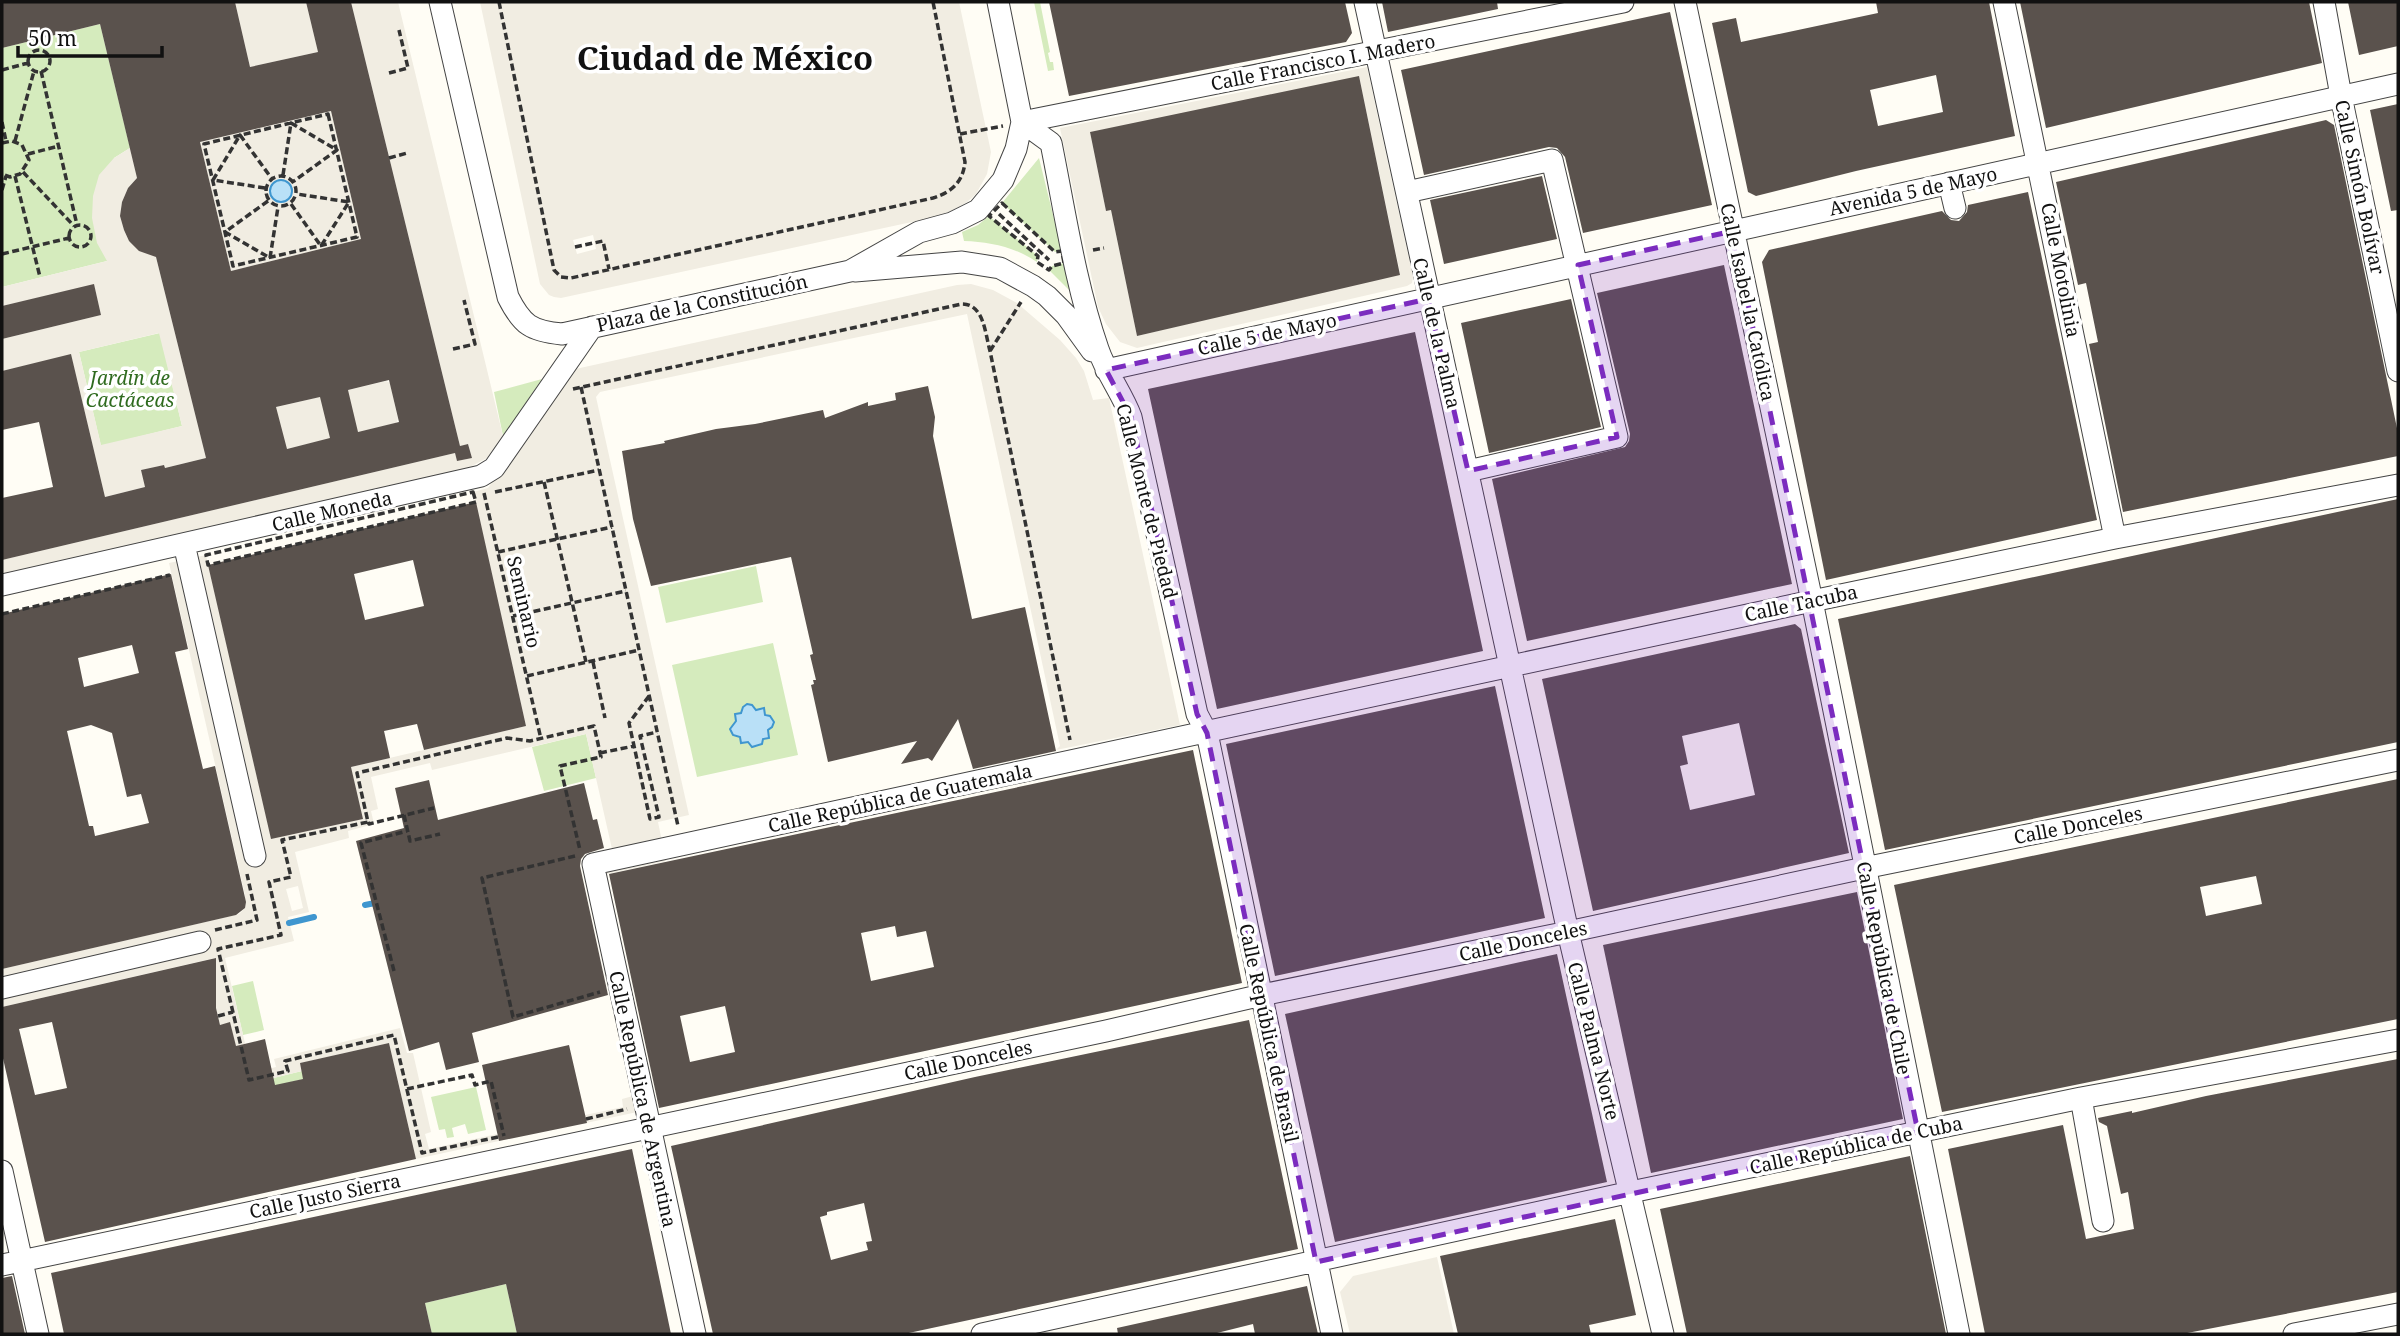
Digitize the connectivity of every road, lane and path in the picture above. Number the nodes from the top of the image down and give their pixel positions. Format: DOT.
graph roads {
  1 [pos="440,2"];
  2 [pos="499,2"];
  3 [pos="933,2"];
  4 [pos="998,2"];
  5 [pos="1365,2"];
  6 [pos="1623,2"];
  7 [pos="1685,2"];
  8 [pos="2004,2"];
  9 [pos="2324,2"];
  10 [pos="399,30"];
  11 [pos="1376,51"];
  12 [pos="28,63"];
  13 [pos="2,70"];
  14 [pos="34,71"];
  15 [pos="41,71"];
  16 [pos="389,73"];
  17 [pos="2398,84"];
  18 [pos="2341,96"];
  19 [pos="2,122"];
  20 [pos="1022,122"];
  21 [pos="291,123"];
  22 [pos="960,134"];
  23 [pos="240,135"];
  24 [pos="15,141"];
  25 [pos="4,142"];
  26 [pos="59,146"];
  27 [pos="337,150"];
  28 [pos="407,153"];
  29 [pos="28,154"];
  30 [pos="389,158"];
  31 [pos="2039,163"];
  32 [pos="23,172"];
  33 [pos="4,175"];
  34 [pos="283,175"];
  35 [pos="15,176"];
  36 [pos="272,178"];
  37 [pos="213,180"];
  38 [pos="961,180"];
  39 [pos="294,181"];
  40 [pos="1949,183"];
  41 [pos="265,188"];
  42 [pos="2,190"];
  43 [pos="1407,192"];
  44 [pos="297,194"];
  45 [pos="268,201"];
  46 [pos="349,202"];
  47 [pos="290,204"];
  48 [pos="278,207"];
  49 [pos="990,207"];
  50 [pos="1955,208"];
  51 [pos="76,226"];
  52 [pos="1733,231"];
  53 [pos="225,232"];
  54 [pos="69,238"];
  55 [pos="321,246"];
  56 [pos="32,247"];
  57 [pos="575,247"];
  58 [pos="2,254"];
  59 [pos="270,258"];
  60 [pos="1049,260"];
  61 [pos="1578,265"];
  62 [pos="609,270"];
  63 [pos="850,271"];
  64 [pos="40,278"];
  65 [pos="1428,299"];
  66 [pos="464,300"];
  67 [pos="1019,306"];
  68 [pos="592,327"];
  69 [pos="453,349"];
  70 [pos="990,351"];
  71 [pos="1106,370"];
  72 [pos="2398,371"];
  73 [pos="581,387"];
  74 [pos="544,395"];
  75 [pos="599,470"];
  76 [pos="1468,471"];
  77 [pos="544,482"];
  78 [pos="483,485"];
  79 [pos="2398,485"];
  80 [pos="612,527"];
  81 [pos="2115,538"];
  82 [pos="557,539"];
  83 [pos="184,544"];
  84 [pos="498,552"];
  85 [pos="171,574"];
  86 [pos="2,586"];
  87 [pos="626,591"];
  88 [pos="1812,601"];
  89 [pos="572,603"];
  90 [pos="2,614"];
  91 [pos="513,616"];
  92 [pos="639,650"];
  93 [pos="592,661"];
  94 [pos="586,662"];
  95 [pos="1509,664"];
  96 [pos="527,676"];
  97 [pos="649,696"];
  98 [pos="605,718"];
  99 [pos="657,732"];
  100 [pos="1206,733"];
  101 [pos="541,736"];
  102 [pos="634,746"];
  103 [pos="600,753"];
  104 [pos="2398,760"];
  105 [pos="1074,761"];
  106 [pos="433,808"];
  107 [pos="404,816"];
  108 [pos="368,822"];
  109 [pos="407,831"];
  110 [pos="440,834"];
  111 [pos="673,847"];
  112 [pos="255,856"];
  113 [pos="593,864"];
  114 [pos="1864,867"];
  115 [pos="1568,933"];
  116 [pos="200,942"];
  117 [pos="394,971"];
  118 [pos="2,988"];
  119 [pos="604,991"];
  120 [pos="1262,995"];
  121 [pos="233,1012"];
  122 [pos="218,1016"];
  123 [pos="2398,1040"];
  124 [pos="407,1089"];
  125 [pos="2081,1098"];
  126 [pos="629,1103"];
  127 [pos="586,1119"];
  128 [pos="648,1127"];
  129 [pos="1918,1132"];
  130 [pos="2,1171"];
  131 [pos="1631,1192"];
  132 [pos="2102,1221"];
  133 [pos="1316,1262"];
  134 [pos="12,1263"];
  135 [pos="2398,1314"];
  136 [pos="38,1334"];
  137 [pos="695,1334"];
  138 [pos="982,1334"];
  139 [pos="1332,1334"];
  140 [pos="1663,1334"];
  141 [pos="1959,1334"];
  142 [pos="2294,1334"];
  1 -- 68 [label="street, Plaza de la Constitución"];
  2 -- 62 [label="path"];
  3 -- 22 [label="path"];
  4 -- 20 [label="street, Plaza de la Constitución"];
  5 -- 11 [label="street, Calle de la Palma"];
  6 -- 11 [label="street, Calle Francisco I. Madero"];
  7 -- 52 [label="street, Calle Isabel la Católica"];
  8 -- 31 [label="street, Calle Motolinia"];
  9 -- 18 [label="street, Calle Simón Bolívar"];
  10 -- 16 [label="path"];
  11 -- 20 [label="street, Calle Francisco I. Madero"];
  11 -- 43 [label="street, Calle de la Palma"];
  12 -- 13 [label="path"];
  12 -- 14 [label="path"];
  12 -- 15 [label="path"];
  14 -- 15 [label="path"];
  14 -- 24 [label="path"];
  15 -- 26 [label="path"];
  17 -- 18 [label="street, Avenida 5 de Mayo"];
  18 -- 31 [label="street, Avenida 5 de Mayo"];
  18 -- 72 [label="street, Calle Simón Bolívar"];
  19 -- 25 [label="path"];
  20 -- 22 [label="path"];
  20 -- 49 [label="street, Plaza de la Constitución"];
  20 -- 71 [label="street, Calle Monte de Piedad"];
  21 -- 23 [label="path"];
  21 -- 27 [label="path"];
  21 -- 27 [label="path"];
  21 -- 34 [label="path"];
  22 -- 38 [label="path"];
  23 -- 36 [label="path"];
  23 -- 37 [label="path"];
  23 -- 37 [label="path"];
  24 -- 25 [label="path"];
  24 -- 29 [label="path"];
  26 -- 29 [label="path"];
  26 -- 51 [label="path"];
  27 -- 39 [label="path"];
  27 -- 46 [label="path"];
  28 -- 30 [label="path"];
  29 -- 32 [label="path"];
  31 -- 40 [label="street, Avenida 5 de Mayo"];
  31 -- 81 [label="street, Calle Motolinia"];
  32 -- 35 [label="path"];
  32 -- 51 [label="path"];
  33 -- 35 [label="path"];
  33 -- 42 [label="path"];
  34 -- 36 [label="path"];
  34 -- 39 [label="path"];
  35 -- 56 [label="path"];
  36 -- 41 [label="path"];
  37 -- 41 [label="path"];
  37 -- 53 [label="path"];
  38 -- 49 [label="path"];
  38 -- 62 [label="path"];
  39 -- 44 [label="path"];
  40 -- 50 [label="street"];
  40 -- 52 [label="street, Avenida 5 de Mayo"];
  41 -- 45 [label="path"];
  43 -- 61 [label="street"];
  43 -- 65 [label="street, Calle de la Palma"];
  44 -- 46 [label="path"];
  44 -- 47 [label="path"];
  45 -- 48 [label="path"];
  45 -- 53 [label="path"];
  46 -- 55 [label="path"];
  46 -- 55 [label="path"];
  47 -- 48 [label="path"];
  47 -- 55 [label="path"];
  48 -- 59 [label="path"];
  49 -- 49 [label="path"];
  49 -- 60 [label="path"];
  49 -- 63 [label="street, Plaza de la Constitución"];
  51 -- 54 [label="path"];
  51 -- 54 [label="path"];
  52 -- 61 [label="street, Avenida 5 de Mayo"];
  52 -- 88 [label="street, Calle Isabel la Católica"];
  53 -- 59 [label="path"];
  53 -- 59 [label="path"];
  54 -- 56 [label="path"];
  55 -- 59 [label="path"];
  56 -- 58 [label="path"];
  56 -- 64 [label="path"];
  57 -- 62 [label="path"];
  61 -- 65 [label="street, Avenida 5 de Mayo"];
  61 -- 76 [label="street"];
  63 -- 68 [label="street, Plaza de la Constitución"];
  63 -- 71 [label="street"];
  65 -- 71 [label="street, Calle 5 de Mayo"];
  65 -- 76 [label="street, Calle de la Palma"];
  66 -- 69 [label="path"];
  67 -- 70 [label="path"];
  68 -- 74 [label="street"];
  70 -- 73 [label="path"];
  70 -- 105 [label="path"];
  71 -- 100 [label="street, Calle Monte de Piedad"];
  73 -- 74 [label="path"];
  73 -- 75 [label="path"];
  74 -- 78 [label="street"];
  75 -- 77 [label="path"];
  75 -- 80 [label="path"];
  76 -- 95 [label="street, Calle de la Palma"];
  77 -- 78 [label="path"];
  77 -- 82 [label="path"];
  78 -- 83 [label="street, Calle Moneda"];
  78 -- 84 [label="path, Seminario"];
  79 -- 81 [label="street, Calle Tacuba"];
  80 -- 82 [label="path"];
  80 -- 87 [label="path"];
  81 -- 88 [label="street, Calle Tacuba"];
  82 -- 84 [label="path"];
  82 -- 89 [label="path"];
  83 -- 86 [label="street, Calle Moneda"];
  83 -- 112 [label="street"];
  84 -- 91 [label="path, Seminario"];
  85 -- 90 [label="path"];
  87 -- 89 [label="path"];
  87 -- 92 [label="path"];
  88 -- 95 [label="street, Calle Tacuba"];
  88 -- 114 [label="street, Calle República de Chile"];
  89 -- 91 [label="path"];
  89 -- 94 [label="path"];
  91 -- 96 [label="path, Seminario"];
  92 -- 93 [label="path"];
  92 -- 97 [label="path"];
  93 -- 94 [label="path"];
  93 -- 98 [label="path"];
  94 -- 96 [label="path"];
  95 -- 100 [label="street, Calle Tacuba"];
  95 -- 115 [label="street, Calle Palma Norte"];
  96 -- 101 [label="path, Seminario"];
  97 -- 99 [label="path"];
  97 -- 102 [label="path"];
  99 -- 102 [label="path"];
  99 -- 111 [label="path"];
  100 -- 105 [label="street, Calle República de Guatemala"];
  100 -- 120 [label="street, Calle República de Brasil"];
  101 -- 103 [label="path"];
  101 -- 108 [label="path"];
  102 -- 103 [label="path"];
  103 -- 119 [label="path"];
  104 -- 114 [label="street, Calle Donceles"];
  105 -- 111 [label="street, Calle República de Guatemala"];
  106 -- 107 [label="path"];
  107 -- 108 [label="path"];
  107 -- 109 [label="path"];
  108 -- 121 [label="path"];
  109 -- 110 [label="path"];
  109 -- 117 [label="path"];
  111 -- 113 [label="street, Calle República de Guatemala"];
  112 -- 116 [label="path"];
  113 -- 128 [label="street, Calle República de Argentina"];
  114 -- 115 [label="street, Calle Donceles"];
  114 -- 129 [label="street, Calle República de Chile"];
  115 -- 120 [label="street, Calle Donceles"];
  115 -- 131 [label="street, Calle Palma Norte"];
  116 -- 118 [label="street"];
  120 -- 128 [label="street, Calle Donceles"];
  120 -- 133 [label="street, Calle República de Brasil"];
  121 -- 122 [label="path"];
  121 -- 124 [label="path"];
  123 -- 125 [label="street, Calle República de Cuba"];
  124 -- 124 [label="path"];
  125 -- 129 [label="street, Calle República de Cuba"];
  125 -- 132 [label="street"];
  126 -- 127 [label="path"];
  128 -- 134 [label="street, Calle Justo Sierra"];
  128 -- 137 [label="street, Calle República de Argentina"];
  129 -- 131 [label="street, Calle República de Cuba"];
  129 -- 141 [label="street, Calle República de Chile"];
  130 -- 134 [label="street"];
  131 -- 133 [label="street, Calle República de Cuba"];
  131 -- 140 [label="street, Calle Palma Norte"];
  133 -- 138 [label="street, Calle República de Cuba"];
  133 -- 139 [label="street, Calle República de Brasil"];
  134 -- 136 [label="street"];
  135 -- 142 [label="street"];
}
